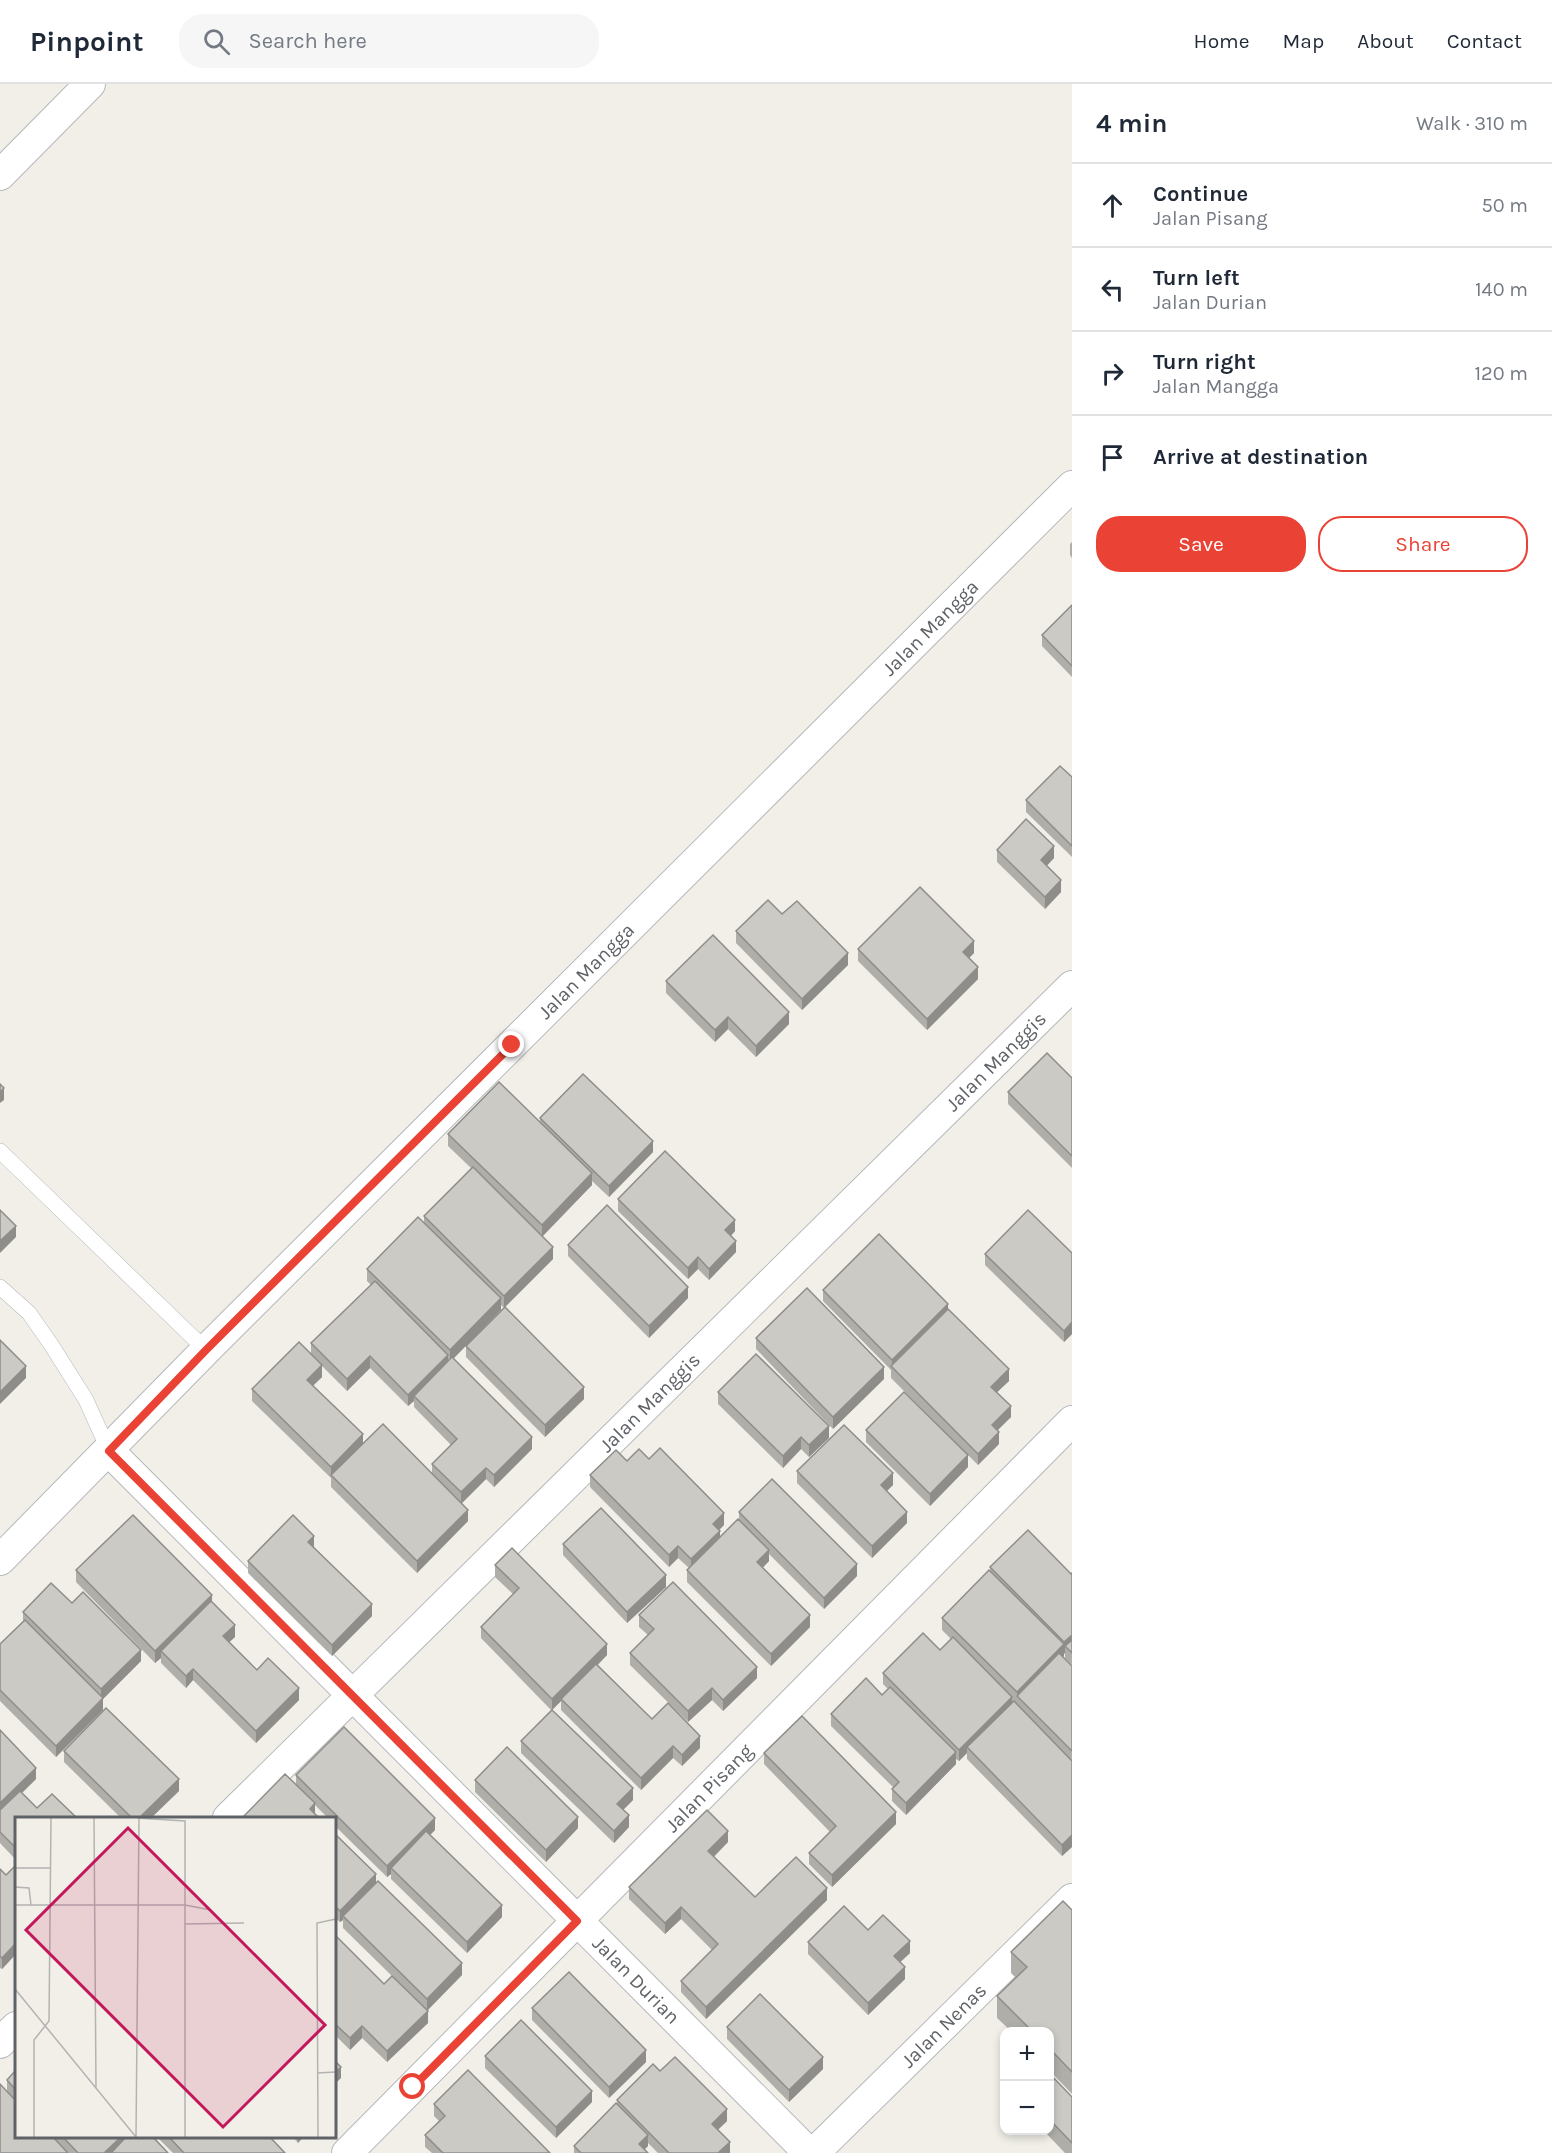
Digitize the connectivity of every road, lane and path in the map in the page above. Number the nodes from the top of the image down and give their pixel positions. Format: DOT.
graph roads {
  1 [pos="90,84"];
  2 [pos="0,175"];
  3 [pos="1072,486"];
  4 [pos="1072,986"];
  5 [pos="0,1151"];
  6 [pos="0,1287"];
  7 [pos="206,1350"];
  8 [pos="1072,1421"];
  9 [pos="109,1451"];
  10 [pos="0,1560"];
  11 [pos="352,1695"];
  12 [pos="229,1817"];
  13 [pos="1072,1899"];
  14 [pos="577,1921"];
  15 [pos="15,2028"];
  16 [pos="0,2043"];
  17 [pos="347,2153"];
  18 [pos="808,2153"];
  19 [pos="814,2153"];
  1 -- 2 [label="street"];
  3 -- 7 [label="street, Jalan Mangga"];
  4 -- 11 [label="street, Jalan Manggis"];
  5 -- 7 [label="lane"];
  6 -- 9 [label="lane"];
  7 -- 9 [label="street, Jalan Mangga"];
  8 -- 14 [label="street, Jalan Pisang"];
  9 -- 10 [label="street, Jalan Mangga"];
  9 -- 11 [label="street, Jalan Durian"];
  11 -- 12 [label="street, Jalan Manggis"];
  11 -- 14 [label="street, Jalan Durian"];
  13 -- 19 [label="street, Jalan Nenas"];
  14 -- 17 [label="street, Jalan Pisang"];
  14 -- 18 [label="street, Jalan Durian"];
  15 -- 16 [label="street"];
}
